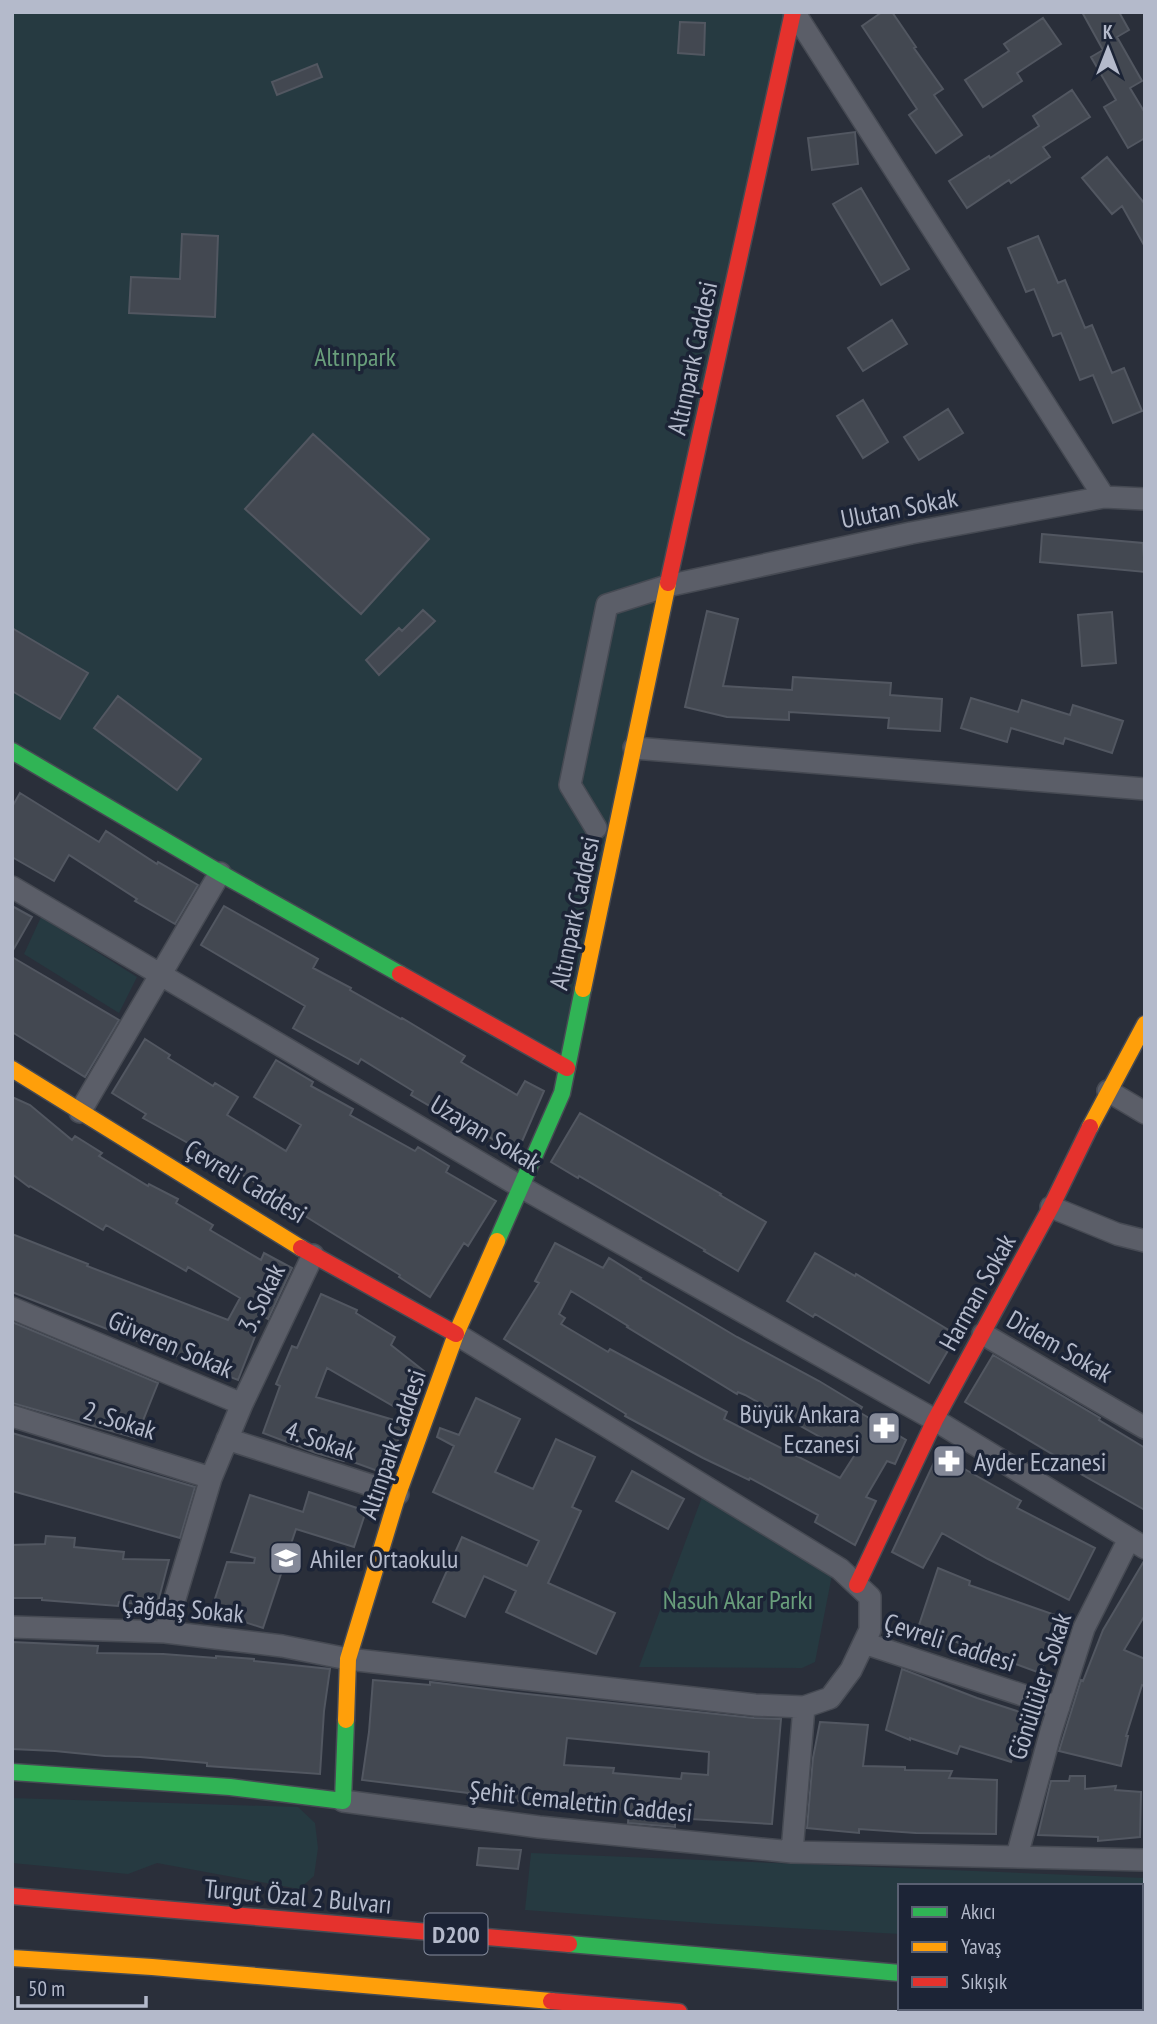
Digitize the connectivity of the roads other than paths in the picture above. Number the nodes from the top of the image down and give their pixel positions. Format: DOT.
graph roads {
  1 [pos="794,12"];
  2 [pos="1104,497"];
  3 [pos="1145,499"];
  4 [pos="667,586"];
  5 [pos="634,748"];
  6 [pos="12,751"];
  7 [pos="1145,789"];
  8 [pos="596,828"];
  9 [pos="220,873"];
  10 [pos="12,887"];
  11 [pos="162,974"];
  12 [pos="1145,1024"];
  13 [pos="567,1068"];
  14 [pos="12,1069"];
  15 [pos="1108,1091"];
  16 [pos="80,1112"];
  17 [pos="1145,1113"];
  18 [pos="520,1186"];
  19 [pos="1051,1207"];
  20 [pos="1145,1241"];
  21 [pos="313,1255"];
  22 [pos="12,1308"];
  23 [pos="456,1334"];
  24 [pos="983,1334"];
  25 [pos="242,1404"];
  26 [pos="12,1416"];
  27 [pos="935,1420"];
  28 [pos="1145,1428"];
  29 [pos="227,1439"];
  30 [pos="211,1478"];
  31 [pos="398,1494"];
  32 [pos="1137,1543"];
  33 [pos="857,1585"];
  34 [pos="12,1627"];
  35 [pos="165,1632"];
  36 [pos="864,1643"];
  37 [pos="348,1659"];
  38 [pos="804,1707"];
  39 [pos="1059,1707"];
  40 [pos="12,1772"];
  41 [pos="343,1801"];
  42 [pos="792,1852"];
  43 [pos="1017,1856"];
  44 [pos="1145,1860"];
  45 [pos="12,1896"];
  46 [pos="12,1958"];
  47 [pos="830,1966"];
  48 [pos="898,1967"];
  49 [pos="898,1973"];
  50 [pos="679,2012"];
  1 -- 2 [label="street"];
  1 -- 4 [label="main road, Altınpark Caddesi"];
  2 -- 3 [label="street, Ulutan Sokak"];
  2 -- 4 [label="street, Ulutan Sokak"];
  4 -- 5 [label="main road, Altınpark Caddesi"];
  4 -- 8 [label="street, Ulutan Sokak"];
  5 -- 7 [label="street"];
  5 -- 13 [label="main road, Altınpark Caddesi"];
  6 -- 9 [label="main road"];
  9 -- 11 [label="street"];
  9 -- 13 [label="main road"];
  10 -- 11 [label="street, Uzayan Sokak"];
  11 -- 16 [label="street"];
  11 -- 18 [label="street, Uzayan Sokak"];
  12 -- 15 [label="main road, Harman Sokak"];
  13 -- 18 [label="main road, Altınpark Caddesi"];
  14 -- 16 [label="main road, Çevreli Caddesi"];
  15 -- 17 [label="street"];
  15 -- 19 [label="main road, Harman Sokak"];
  16 -- 21 [label="main road, Çevreli Caddesi"];
  18 -- 23 [label="main road, Altınpark Caddesi"];
  18 -- 27 [label="street, Uzayan Sokak"];
  19 -- 20 [label="street"];
  19 -- 24 [label="main road, Harman Sokak"];
  21 -- 23 [label="main road, Çevreli Caddesi"];
  21 -- 25 [label="street, 3. Sokak"];
  22 -- 25 [label="street, Güveren Sokak"];
  23 -- 31 [label="main road, Altınpark Caddesi"];
  23 -- 33 [label="street"];
  24 -- 27 [label="main road, Harman Sokak"];
  24 -- 28 [label="street, Didem Sokak"];
  25 -- 29 [label="street, Güveren Sokak"];
  26 -- 30 [label="street, 2 .Sokak"];
  27 -- 32 [label="street, Uzayan Sokak"];
  27 -- 33 [label="main road, Harman Sokak"];
  29 -- 30 [label="street, Güveren Sokak"];
  29 -- 31 [label="street, 4. Sokak"];
  30 -- 35 [label="street, Güveren Sokak"];
  31 -- 37 [label="main road, Altınpark Caddesi"];
  32 -- 39 [label="street, Gönüllüler Sokak"];
  33 -- 36 [label="street"];
  34 -- 35 [label="street, Çağdaş Sokak"];
  35 -- 37 [label="street, Çağdaş Sokak"];
  36 -- 38 [label="street"];
  36 -- 39 [label="street, Çevreli Caddesi"];
  37 -- 38 [label="street, Çağdaş Sokak"];
  37 -- 41 [label="main road, Altınpark Caddesi"];
  38 -- 42 [label="street"];
  39 -- 43 [label="street, Gönüllüler Sokak"];
  40 -- 41 [label="main road, Şehit Cemalettin Caddesi"];
  41 -- 42 [label="street, Şehit Cemalettin Caddesi"];
  42 -- 43 [label="street, Şehit Cemalettin Caddesi"];
  43 -- 44 [label="street, Şehit Cemalettin Caddesi"];
  45 -- 47 [label="main road, Turgut Özal 2 Bulvarı / D200"];
  46 -- 50 [label="main road, D200"];
  47 -- 48 [label="main road, Turgut Özal 2 Bulvarı"];
  47 -- 49 [label="main road, Turgut Özal 2 Bulvarı / D200"];
}
